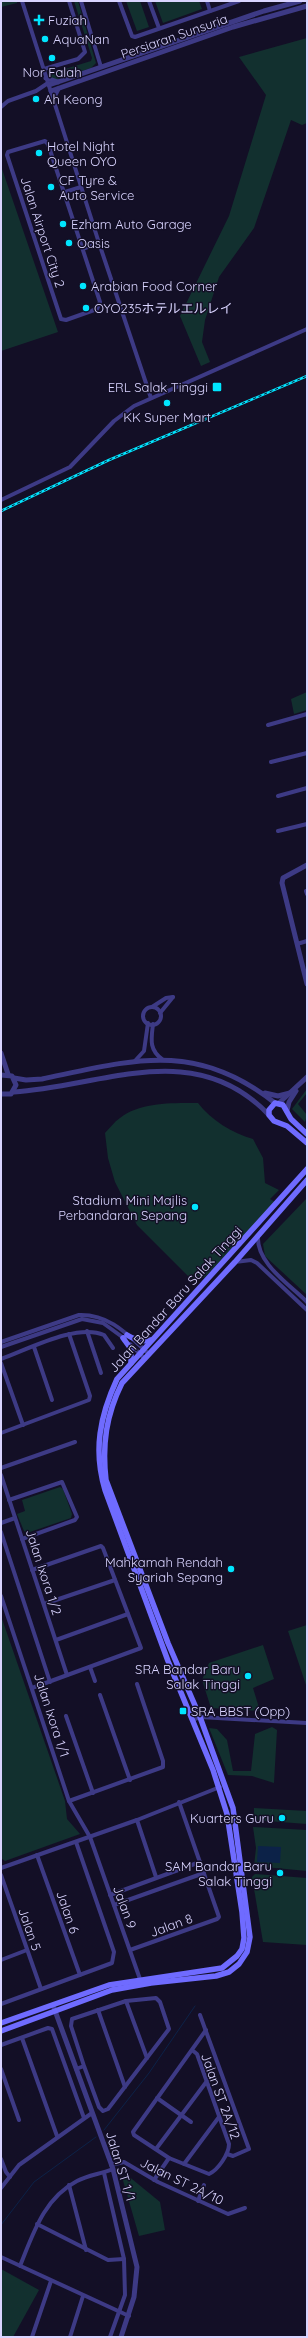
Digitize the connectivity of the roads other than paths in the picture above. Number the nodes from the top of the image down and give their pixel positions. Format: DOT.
graph roads {
  1 [pos="22,1"];
  2 [pos="69,1"];
  3 [pos="81,1"];
  4 [pos="119,1"];
  5 [pos="149,1"];
  6 [pos="207,1"];
  7 [pos="239,1"];
  8 [pos="286,1"];
  9 [pos="300,1"];
  10 [pos="279,6"];
  11 [pos="307,6"];
  12 [pos="210,11"];
  13 [pos="159,28"];
  14 [pos="101,67"];
  15 [pos="44,69"];
  16 [pos="48,82"];
  17 [pos="58,89"];
  18 [pos="51,91"];
  19 [pos="53,99"];
  20 [pos="1,107"];
  21 [pos="80,187"];
  22 [pos="65,192"];
  23 [pos="99,244"];
  24 [pos="83,249"];
  25 [pos="307,329"];
  26 [pos="150,398"];
  27 [pos="1,500"];
  28 [pos="307,715"];
  29 [pos="268,725"];
  30 [pos="307,753"];
  31 [pos="271,762"];
  32 [pos="307,788"];
  33 [pos="278,796"];
  34 [pos="307,824"];
  35 [pos="278,831"];
  36 [pos="307,866"];
  37 [pos="307,942"];
  38 [pos="297,944"];
  39 [pos="307,984"];
  40 [pos="152,1007"];
  41 [pos="160,1013"];
  42 [pos="148,1023"];
  43 [pos="154,1024"];
  44 [pos="1,1053"];
  45 [pos="163,1060"];
  46 [pos="134,1062"];
  47 [pos="8,1074"];
  48 [pos="1,1075"];
  49 [pos="307,1077"];
  50 [pos="14,1078"];
  51 [pos="298,1086"];
  52 [pos="259,1090"];
  53 [pos="14,1092"];
  54 [pos="292,1092"];
  55 [pos="2,1095"];
  56 [pos="277,1103"];
  57 [pos="287,1111"];
  58 [pos="268,1115"];
  59 [pos="307,1134"];
  60 [pos="307,1143"];
  61 [pos="307,1169"];
  62 [pos="307,1180"];
  63 [pos="258,1235"];
  64 [pos="236,1262"];
  65 [pos="201,1284"];
  66 [pos="208,1291"];
  67 [pos="307,1302"];
  68 [pos="307,1310"];
  69 [pos="112,1322"];
  70 [pos="110,1327"];
  71 [pos="87,1330"];
  72 [pos="69,1334"];
  73 [pos="125,1336"];
  74 [pos="152,1340"];
  75 [pos="1,1342"];
  76 [pos="1,1347"];
  77 [pos="34,1347"];
  78 [pos="113,1348"];
  79 [pos="142,1351"];
  80 [pos="147,1356"];
  81 [pos="1,1359"];
  82 [pos="1,1362"];
  83 [pos="131,1363"];
  84 [pos="101,1373"];
  85 [pos="52,1400"];
  86 [pos="23,1425"];
  87 [pos="1,1433"];
  88 [pos="75,1442"];
  89 [pos="1,1468"];
  90 [pos="1,1475"];
  91 [pos="10,1500"];
  92 [pos="15,1518"];
  93 [pos="1,1523"];
  94 [pos="1,1532"];
  95 [pos="22,1539"];
  96 [pos="32,1570"];
  97 [pos="116,1580"];
  98 [pos="1,1596"];
  99 [pos="44,1604"];
  100 [pos="128,1614"];
  101 [pos="56,1640"];
  102 [pos="90,1667"];
  103 [pos="67,1675"];
  104 [pos="94,1681"];
  105 [pos="50,1682"];
  106 [pos="137,1684"];
  107 [pos="32,1688"];
  108 [pos="100,1695"];
  109 [pos="66,1716"];
  110 [pos="200,1717"];
  111 [pos="193,1720"];
  112 [pos="307,1723"];
  113 [pos="130,1780"];
  114 [pos="225,1784"];
  115 [pos="218,1787"];
  116 [pos="92,1793"];
  117 [pos="69,1801"];
  118 [pos="179,1802"];
  119 [pos="137,1820"];
  120 [pos="90,1837"];
  121 [pos="76,1842"];
  122 [pos="37,1856"];
  123 [pos="200,1862"];
  124 [pos="1,1868"];
  125 [pos="204,1873"];
  126 [pos="1,1875"];
  127 [pos="156,1877"];
  128 [pos="110,1894"];
  129 [pos="114,1905"];
  130 [pos="27,1950"];
  131 [pos="130,1950"];
  132 [pos="1,1960"];
  133 [pos="80,1975"];
  134 [pos="141,1982"];
  135 [pos="41,1989"];
  136 [pos="126,2001"];
  137 [pos="1,2004"];
  138 [pos="53,2005"];
  139 [pos="98,2010"];
  140 [pos="55,2012"];
  141 [pos="200,2015"];
  142 [pos="1,2023"];
  143 [pos="206,2030"];
  144 [pos="1,2031"];
  145 [pos="22,2038"];
  146 [pos="1,2045"];
  147 [pos="192,2050"];
  148 [pos="147,2058"];
  149 [pos="84,2066"];
  150 [pos="1,2069"];
  151 [pos="76,2069"];
  152 [pos="207,2081"];
  153 [pos="125,2087"];
  154 [pos="157,2098"];
  155 [pos="92,2113"];
  156 [pos="182,2115"];
  157 [pos="220,2116"];
  158 [pos="84,2118"];
  159 [pos="19,2120"];
  160 [pos="191,2122"];
  161 [pos="57,2136"];
  162 [pos="156,2149"];
  163 [pos="228,2152"];
  164 [pos="169,2158"];
  165 [pos="1,2159"];
  166 [pos="184,2164"];
  167 [pos="112,2167"];
  168 [pos="104,2173"];
  169 [pos="10,2176"];
  170 [pos="154,2180"];
  171 [pos="69,2185"];
  172 [pos="204,2185"];
  173 [pos="1,2188"];
  174 [pos="198,2201"];
  175 [pos="245,2208"];
  176 [pos="37,2224"];
  177 [pos="86,2250"];
  178 [pos="1,2257"];
  179 [pos="124,2259"];
  180 [pos="20,2266"];
  181 [pos="51,2281"];
  182 [pos="83,2296"];
  183 [pos="118,2312"];
  184 [pos="129,2316"];
  185 [pos="32,2337"];
  186 [pos="70,2337"];
  187 [pos="110,2337"];
  188 [pos="121,2337"];
  1 -- 15 [label="street"];
  2 -- 15 [label="street"];
  3 -- 14 [label="street"];
  4 -- 13 [label="street"];
  5 -- 13 [label="street"];
  6 -- 12 [label="street"];
  7 -- 12 [label="street"];
  8 -- 10 [label="street"];
  9 -- 10 [label="street, Persiaran Sunsuria"];
  10 -- 14 [label="street, Persiaran Sunsuria"];
  11 -- 17 [label="street, Persiaran Sunsuria"];
  12 -- 13 [label="street"];
  14 -- 16 [label="street, Persiaran Sunsuria"];
  15 -- 16 [label="street"];
  16 -- 18 [label="street"];
  16 -- 20 [label="street"];
  17 -- 18 [label="street, Persiaran Sunsuria"];
  17 -- 19 [label="street"];
  18 -- 19 [label="street"];
  19 -- 21 [label="street"];
  21 -- 22 [label="street"];
  21 -- 23 [label="street"];
  22 -- 24 [label="street"];
  22 -- 24 [label="street, Jalan Airport City 2"];
  23 -- 24 [label="street"];
  23 -- 26 [label="street"];
  25 -- 26 [label="street"];
  26 -- 27 [label="street"];
  28 -- 29 [label="street"];
  30 -- 31 [label="street"];
  32 -- 33 [label="street"];
  34 -- 35 [label="street"];
  36 -- 38 [label="street"];
  37 -- 38 [label="street"];
  38 -- 39 [label="street"];
  40 -- 41 [label="street"];
  40 -- 41 [label="street"];
  40 -- 42 [label="street"];
  41 -- 43 [label="street"];
  42 -- 43 [label="street"];
  42 -- 46 [label="street"];
  43 -- 45 [label="street"];
  44 -- 47 [label="street"];
  45 -- 46 [label="street"];
  45 -- 52 [label="street"];
  46 -- 50 [label="street"];
  47 -- 48 [label="street"];
  47 -- 50 [label="street"];
  49 -- 51 [label="street"];
  50 -- 53 [label="street"];
  51 -- 54 [label="street"];
  51 -- 57 [label="street"];
  52 -- 54 [label="street"];
  52 -- 56 [label="street"];
  53 -- 55 [label="street"];
  53 -- 58 [label="street"];
  54 -- 56 [label="street"];
  56 -- 57 [label="main road"];
  56 -- 58 [label="main road"];
  57 -- 59 [label="main road"];
  58 -- 60 [label="main road"];
  61 -- 65 [label="main road, Jalan Bandar Baru Salak Tinggi"];
  62 -- 63 [label="main road, Jalan Bandar Baru Salak Tinggi"];
  63 -- 64 [label="main road, Jalan Bandar Baru Salak Tinggi"];
  63 -- 67 [label="street"];
  64 -- 66 [label="main road, Jalan Bandar Baru Salak Tinggi"];
  64 -- 68 [label="street"];
  65 -- 66 [label="main road"];
  65 -- 74 [label="main road, Jalan Bandar Baru Salak Tinggi"];
  66 -- 80 [label="main road, Jalan Bandar Baru Salak Tinggi"];
  69 -- 70 [label="street"];
  69 -- 73 [label="street"];
  69 -- 75 [label="street"];
  70 -- 73 [label="street"];
  70 -- 76 [label="street"];
  71 -- 72 [label="street"];
  71 -- 78 [label="street"];
  71 -- 84 [label="street"];
  72 -- 77 [label="street"];
  72 -- 86 [label="street"];
  73 -- 74 [label="main road"];
  73 -- 79 [label="street"];
  73 -- 83 [label="main road"];
  74 -- 79 [label="main road, Jalan Bandar Baru Salak Tinggi"];
  77 -- 81 [label="street"];
  77 -- 85 [label="street"];
  79 -- 80 [label="street"];
  79 -- 83 [label="main road, Jalan Bandar Baru Salak Tinggi"];
  80 -- 110 [label="main road, Jalan Bandar Baru Salak Tinggi"];
  82 -- 86 [label="street"];
  83 -- 111 [label="main road, Jalan Bandar Baru Salak Tinggi"];
  86 -- 87 [label="street"];
  88 -- 89 [label="street"];
  90 -- 91 [label="street, Jalan Ixora 1/2"];
  91 -- 92 [label="street, Jalan Ixora 1/2"];
  91 -- 95 [label="street"];
  92 -- 93 [label="street"];
  92 -- 95 [label="street, Jalan Ixora 1/2"];
  94 -- 105 [label="street"];
  95 -- 96 [label="street, Jalan Ixora 1/2"];
  96 -- 97 [label="street"];
  96 -- 99 [label="street, Jalan Ixora 1/2"];
  97 -- 99 [label="street"];
  97 -- 100 [label="street"];
  98 -- 107 [label="street, Jalan Ixora 1/1"];
  99 -- 101 [label="street, Jalan Ixora 1/2"];
  100 -- 101 [label="street"];
  100 -- 102 [label="street"];
  101 -- 103 [label="street, Jalan Ixora 1/2"];
  102 -- 103 [label="street"];
  102 -- 104 [label="street"];
  103 -- 105 [label="street"];
  105 -- 107 [label="street"];
  106 -- 113 [label="street"];
  107 -- 117 [label="street, Jalan Ixora 1/1"];
  108 -- 113 [label="street"];
  109 -- 116 [label="street"];
  110 -- 111 [label="street"];
  110 -- 112 [label="street"];
  110 -- 114 [label="main road, Jalan Bandar Baru Salak Tinggi"];
  111 -- 115 [label="main road, Jalan Bandar Baru Salak Tinggi"];
  113 -- 116 [label="street"];
  114 -- 115 [label="street"];
  114 -- 134 [label="main road, Jalan Bandar Baru Salak Tinggi"];
  115 -- 118 [label="street"];
  115 -- 134 [label="main road, Jalan Bandar Baru Salak Tinggi"];
  116 -- 117 [label="street"];
  117 -- 120 [label="street, Jalan Ixora 1/1"];
  118 -- 119 [label="street"];
  118 -- 123 [label="street"];
  119 -- 120 [label="street"];
  119 -- 127 [label="street"];
  120 -- 121 [label="street"];
  120 -- 128 [label="street, Jalan 9"];
  121 -- 122 [label="street"];
  121 -- 133 [label="street"];
  122 -- 124 [label="street"];
  122 -- 133 [label="street, Jalan 6"];
  123 -- 125 [label="street"];
  123 -- 127 [label="street"];
  125 -- 129 [label="street"];
  125 -- 131 [label="street, Jalan 8"];
  126 -- 130 [label="street, Jalan 5"];
  127 -- 128 [label="street"];
  128 -- 129 [label="street, Jalan 9"];
  129 -- 131 [label="street, Jalan 9"];
  130 -- 132 [label="street"];
  130 -- 135 [label="street, Jalan 5"];
  131 -- 134 [label="street, Jalan 9"];
  133 -- 135 [label="street"];
  134 -- 138 [label="main road, Jalan Bandar Baru Salak Tinggi"];
  134 -- 140 [label="main road, Jalan Bandar Baru Salak Tinggi"];
  135 -- 137 [label="street"];
  136 -- 139 [label="street"];
  136 -- 148 [label="street"];
  136 -- 148 [label="street"];
  138 -- 140 [label="street, Jalan ST 1/1"];
  138 -- 142 [label="main road, Jalan Bandar Baru Salak Tinggi"];
  139 -- 149 [label="street"];
  139 -- 153 [label="street"];
  140 -- 144 [label="main road, Jalan Bandar Baru Salak Tinggi"];
  140 -- 151 [label="street, Jalan ST 1/1"];
  141 -- 143 [label="street"];
  143 -- 147 [label="street"];
  143 -- 163 [label="street"];
  145 -- 146 [label="street"];
  145 -- 158 [label="street"];
  145 -- 161 [label="street"];
  147 -- 152 [label="street, Jalan ST 2A/12"];
  147 -- 154 [label="street"];
  148 -- 153 [label="street"];
  149 -- 151 [label="street"];
  149 -- 153 [label="street"];
  150 -- 159 [label="street"];
  151 -- 155 [label="street, Jalan ST 1/1"];
  152 -- 156 [label="street"];
  152 -- 157 [label="street, Jalan ST 2A/12"];
  154 -- 156 [label="street"];
  154 -- 162 [label="street"];
  155 -- 158 [label="street"];
  155 -- 167 [label="street, Jalan ST 1/1"];
  156 -- 160 [label="street"];
  156 -- 162 [label="street"];
  157 -- 163 [label="street, Jalan ST 2A/12"];
  157 -- 166 [label="street"];
  158 -- 161 [label="street"];
  161 -- 169 [label="street"];
  162 -- 164 [label="street"];
  163 -- 166 [label="street"];
  164 -- 166 [label="street"];
  164 -- 170 [label="street"];
  165 -- 169 [label="street"];
  167 -- 168 [label="street"];
  167 -- 170 [label="street, Jalan ST 2A/10"];
  167 -- 184 [label="street, Jalan ST 1/1"];
  168 -- 171 [label="street"];
  168 -- 179 [label="street"];
  169 -- 173 [label="street"];
  170 -- 174 [label="street, Jalan ST 2A/10"];
  171 -- 176 [label="street"];
  171 -- 177 [label="street"];
  172 -- 174 [label="street"];
  174 -- 175 [label="street, Jalan ST 2A/10"];
  176 -- 177 [label="street"];
  176 -- 180 [label="street"];
  177 -- 179 [label="street"];
  178 -- 180 [label="street"];
  179 -- 183 [label="street"];
  180 -- 181 [label="street"];
  181 -- 182 [label="street"];
  181 -- 185 [label="street"];
  182 -- 183 [label="street"];
  182 -- 186 [label="street"];
  183 -- 184 [label="street"];
  183 -- 187 [label="street"];
  184 -- 188 [label="street, Jalan ST 1/1"];
}
